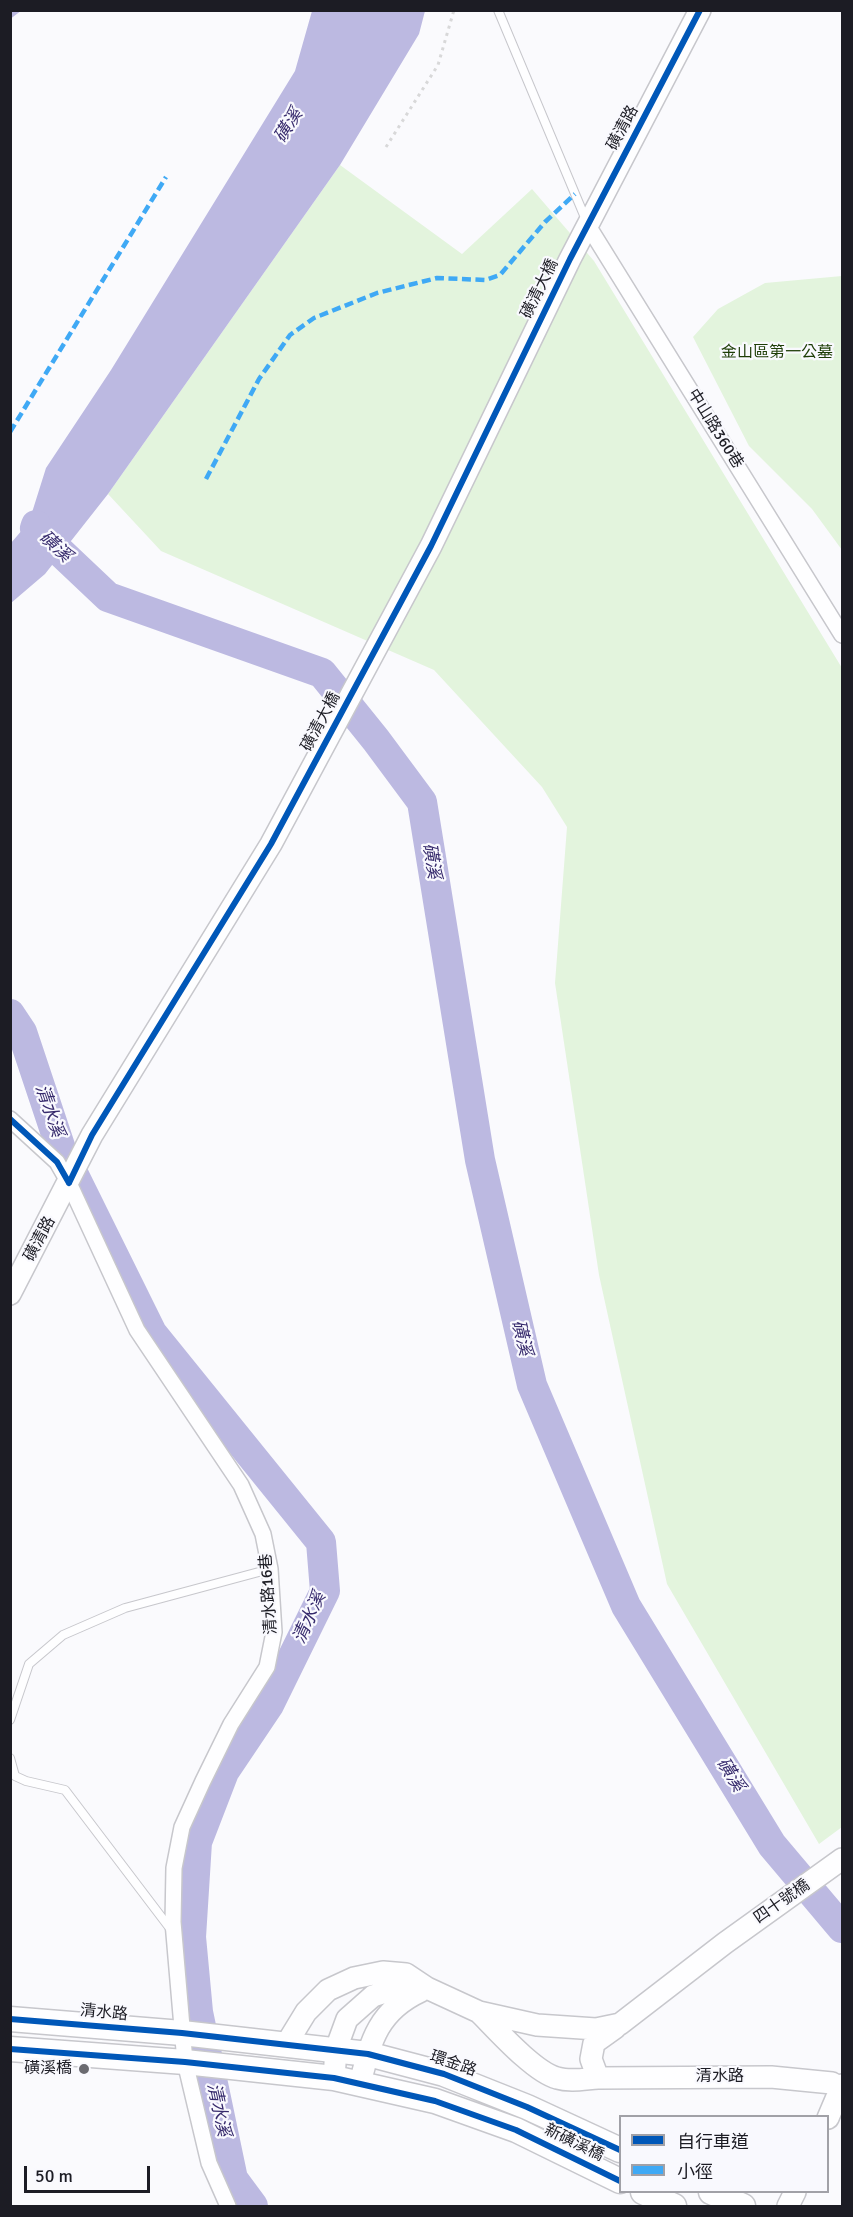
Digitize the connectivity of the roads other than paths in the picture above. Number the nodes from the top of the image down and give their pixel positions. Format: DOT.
graph roads {
  1 [pos="498,10"];
  2 [pos="700,10"];
  3 [pos="587,224"];
  4 [pos="570,258"];
  5 [pos="843,634"];
  6 [pos="10,1119"];
  7 [pos="69,1183"];
  8 [pos="10,1294"];
  9 [pos="270,1569"];
  10 [pos="10,1720"];
  11 [pos="10,1758"];
  12 [pos="841,1861"];
  13 [pos="174,1934"];
  14 [pos="725,1943"];
  15 [pos="428,1988"];
  16 [pos="479,2012"];
  17 [pos="10,2019"];
  18 [pos="620,2024"];
  19 [pos="188,2034"];
  20 [pos="287,2043"];
  21 [pos="10,2049"];
  22 [pos="336,2049"];
  23 [pos="368,2054"];
  24 [pos="189,2063"];
  25 [pos="334,2078"];
  26 [pos="598,2078"];
  27 [pos="360,2083"];
  28 [pos="842,2088"];
  29 [pos="527,2107"];
  30 [pos="829,2116"];
  31 [pos="619,2149"];
  32 [pos="619,2180"];
  33 [pos="645,2193"];
  34 [pos="713,2193"];
  35 [pos="228,2206"];
  36 [pos="674,2206"];
  37 [pos="743,2206"];
  1 -- 3 [label="lane"];
  2 -- 3 [label="street, 磺清路"];
  3 -- 4 [label="street, 磺清路"];
  3 -- 5 [label="street, 中山路360巷"];
  4 -- 7 [label="street, 磺清大橋"];
  6 -- 7 [label="street, 清水路16巷"];
  7 -- 8 [label="street, 磺清路"];
  7 -- 9 [label="street, 清水路16巷"];
  9 -- 10 [label="lane"];
  9 -- 13 [label="street, 清水路16巷"];
  11 -- 13 [label="lane"];
  12 -- 14 [label="street, 四十號橋"];
  13 -- 19 [label="street, 清水路16巷"];
  14 -- 18 [label="street, 清水路"];
  15 -- 16 [label="street, 清水路"];
  15 -- 20 [label="street, 清水路"];
  15 -- 22 [label="street"];
  15 -- 23 [label="street"];
  16 -- 18 [label="street, 清水路"];
  16 -- 26 [label="street, 清水路"];
  17 -- 19 [label="main road, 清水路"];
  18 -- 26 [label="street, 清水路"];
  19 -- 20 [label="main road, 清水路"];
  19 -- 24 [label="street, 清水路16巷"];
  20 -- 22 [label="main road"];
  21 -- 24 [label="main road"];
  22 -- 23 [label="main road"];
  22 -- 25 [label="street"];
  23 -- 27 [label="street"];
  23 -- 29 [label="main road, 環金路"];
  24 -- 25 [label="main road"];
  24 -- 35 [label="street, 清水路16巷"];
  25 -- 27 [label="main road"];
  26 -- 28 [label="street, 清水路"];
  27 -- 32 [label="main road, 新磺溪橋"];
  28 -- 30 [label="street"];
  29 -- 31 [label="main road, 新磺溪橋"];
  33 -- 36 [label="main road"];
  34 -- 37 [label="main road"];
}
